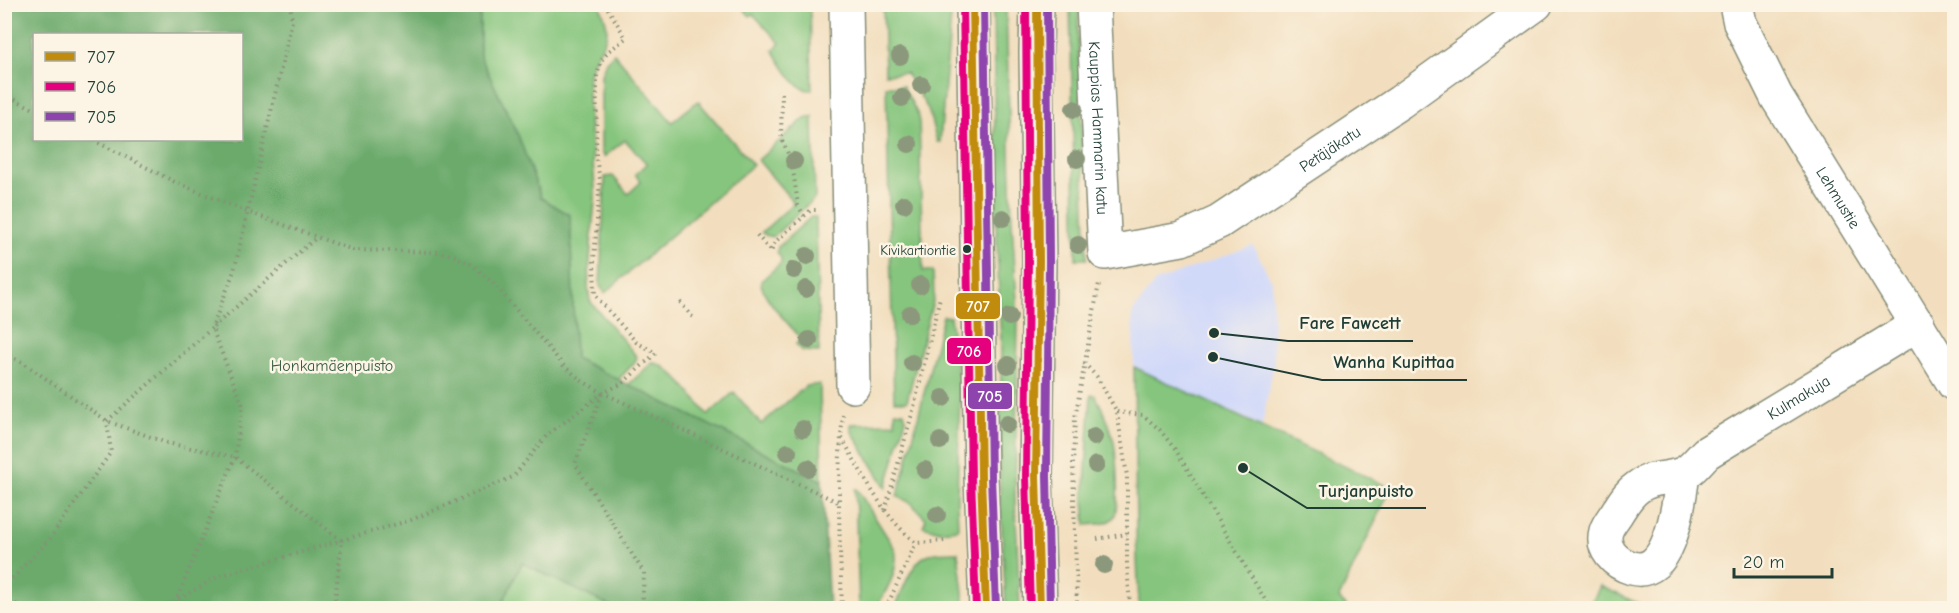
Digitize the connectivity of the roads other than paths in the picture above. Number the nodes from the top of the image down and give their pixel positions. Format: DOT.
graph roads {
  1 [pos="846,4"];
  2 [pos="973,4"];
  3 [pos="1037,4"];
  4 [pos="1093,4"];
  5 [pos="1536,4"];
  6 [pos="1736,4"];
  7 [pos="1105,253"];
  8 [pos="1917,324"];
  9 [pos="1954,384"];
  10 [pos="853,386"];
  11 [pos="1683,474"];
  12 [pos="986,609"];
  13 [pos="1040,609"];
  1 -- 10 [label="street"];
  2 -- 12 [label="street"];
  3 -- 13 [label="street"];
  4 -- 7 [label="street, Kauppias Hammarin katu"];
  5 -- 7 [label="street, Petäjäkatu"];
  6 -- 8 [label="street, Lehmustie"];
  8 -- 9 [label="street, Lehmustie"];
  8 -- 11 [label="street, Kulmakuja"];
}
